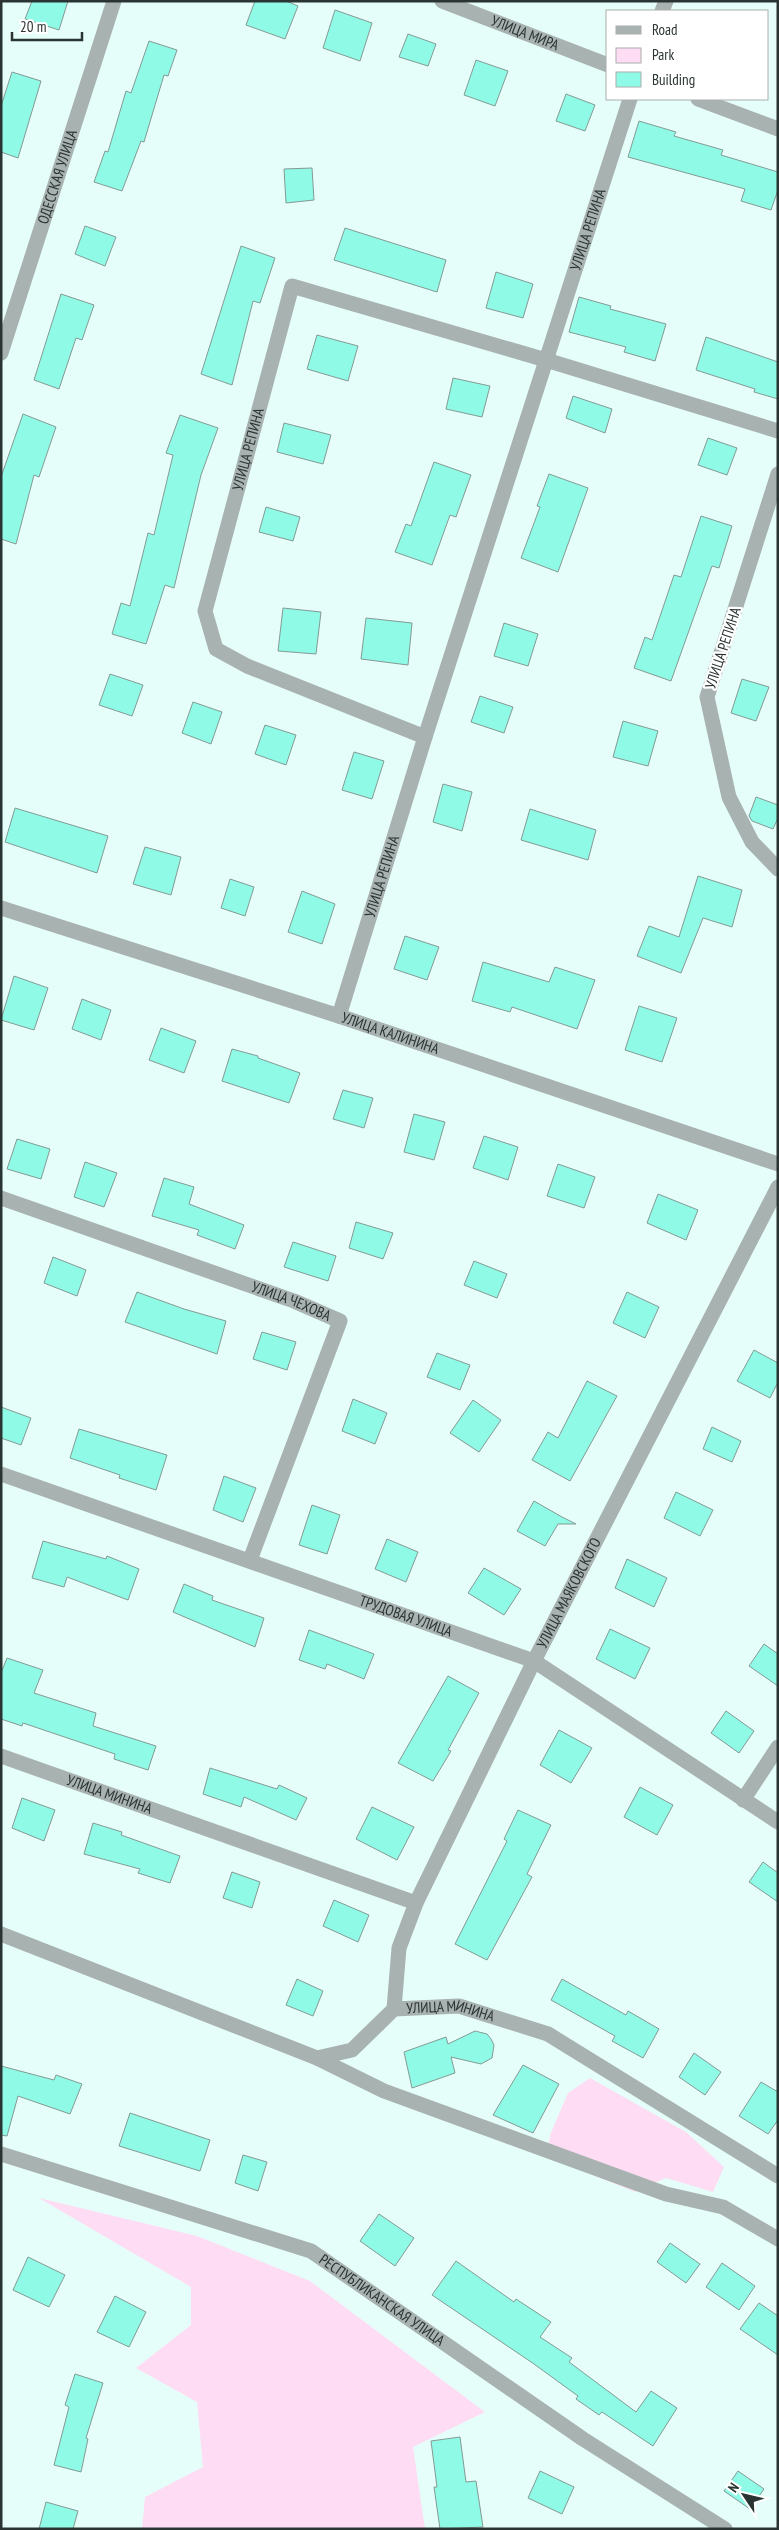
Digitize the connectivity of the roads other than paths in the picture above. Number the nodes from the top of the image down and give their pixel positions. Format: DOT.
graph roads {
  1 [pos="114,1"];
  2 [pos="442,1"];
  3 [pos="606,64"];
  4 [pos="630,100"];
  5 [pos="701,100"];
  6 [pos="778,129"];
  7 [pos="1,353"];
  8 [pos="546,360"];
  9 [pos="778,432"];
  10 [pos="778,474"];
  11 [pos="425,737"];
  12 [pos="778,869"];
  13 [pos="2,910"];
  14 [pos="339,1016"];
  15 [pos="778,1164"];
  16 [pos="778,1188"];
  17 [pos="1,1198"];
  18 [pos="1,1474"];
  19 [pos="250,1560"];
  20 [pos="534,1661"];
  21 [pos="778,1747"];
  22 [pos="1,1756"];
  23 [pos="743,1800"];
  24 [pos="778,1822"];
  25 [pos="416,1903"];
  26 [pos="1,1934"];
  27 [pos="394,2009"];
  28 [pos="317,2058"];
  29 [pos="1,2154"];
  30 [pos="778,2176"];
  31 [pos="778,2239"];
  32 [pos="725,2529"];
  1 -- 7 [label="street, ОДЕССКАЯ УЛИЦА"];
  2 -- 3 [label="street, УЛИЦА МИРА"];
  4 -- 8 [label="street, УЛИЦА РЕПИНА"];
  5 -- 6 [label="street"];
  8 -- 9 [label="street, УЛИЦА РЕПИНА"];
  8 -- 11 [label="street, УЛИЦА РЕПИНА"];
  8 -- 11 [label="street, УЛИЦА РЕПИНА"];
  10 -- 12 [label="street, УЛИЦА РЕПИНА"];
  11 -- 14 [label="street, УЛИЦА РЕПИНА"];
  13 -- 14 [label="street, УЛИЦА КАЛИНИНА"];
  14 -- 15 [label="street, УЛИЦА КАЛИНИНА"];
  16 -- 20 [label="street, УЛИЦА МАЯКОВСКОГО"];
  17 -- 19 [label="street, УЛИЦА ЧЕХОВА"];
  18 -- 19 [label="street, ТРУДОВАЯ УЛИЦА"];
  19 -- 20 [label="street, ТРУДОВАЯ УЛИЦА"];
  20 -- 23 [label="street, ТРУДОВАЯ УЛИЦА"];
  20 -- 25 [label="street, УЛИЦА МАЯКОВСКОГО"];
  21 -- 23 [label="street"];
  22 -- 25 [label="street, УЛИЦА МИНИНА"];
  23 -- 24 [label="street, ТРУДОВАЯ УЛИЦА"];
  25 -- 27 [label="street, УЛИЦА МАЯКОВСКОГО"];
  26 -- 28 [label="street"];
  27 -- 28 [label="street, УЛИЦА МИНИНА"];
  27 -- 30 [label="street, УЛИЦА МИНИНА"];
  28 -- 31 [label="street"];
  29 -- 32 [label="street, РЕСПУБЛИКАНСКАЯ УЛИЦА"];
}
